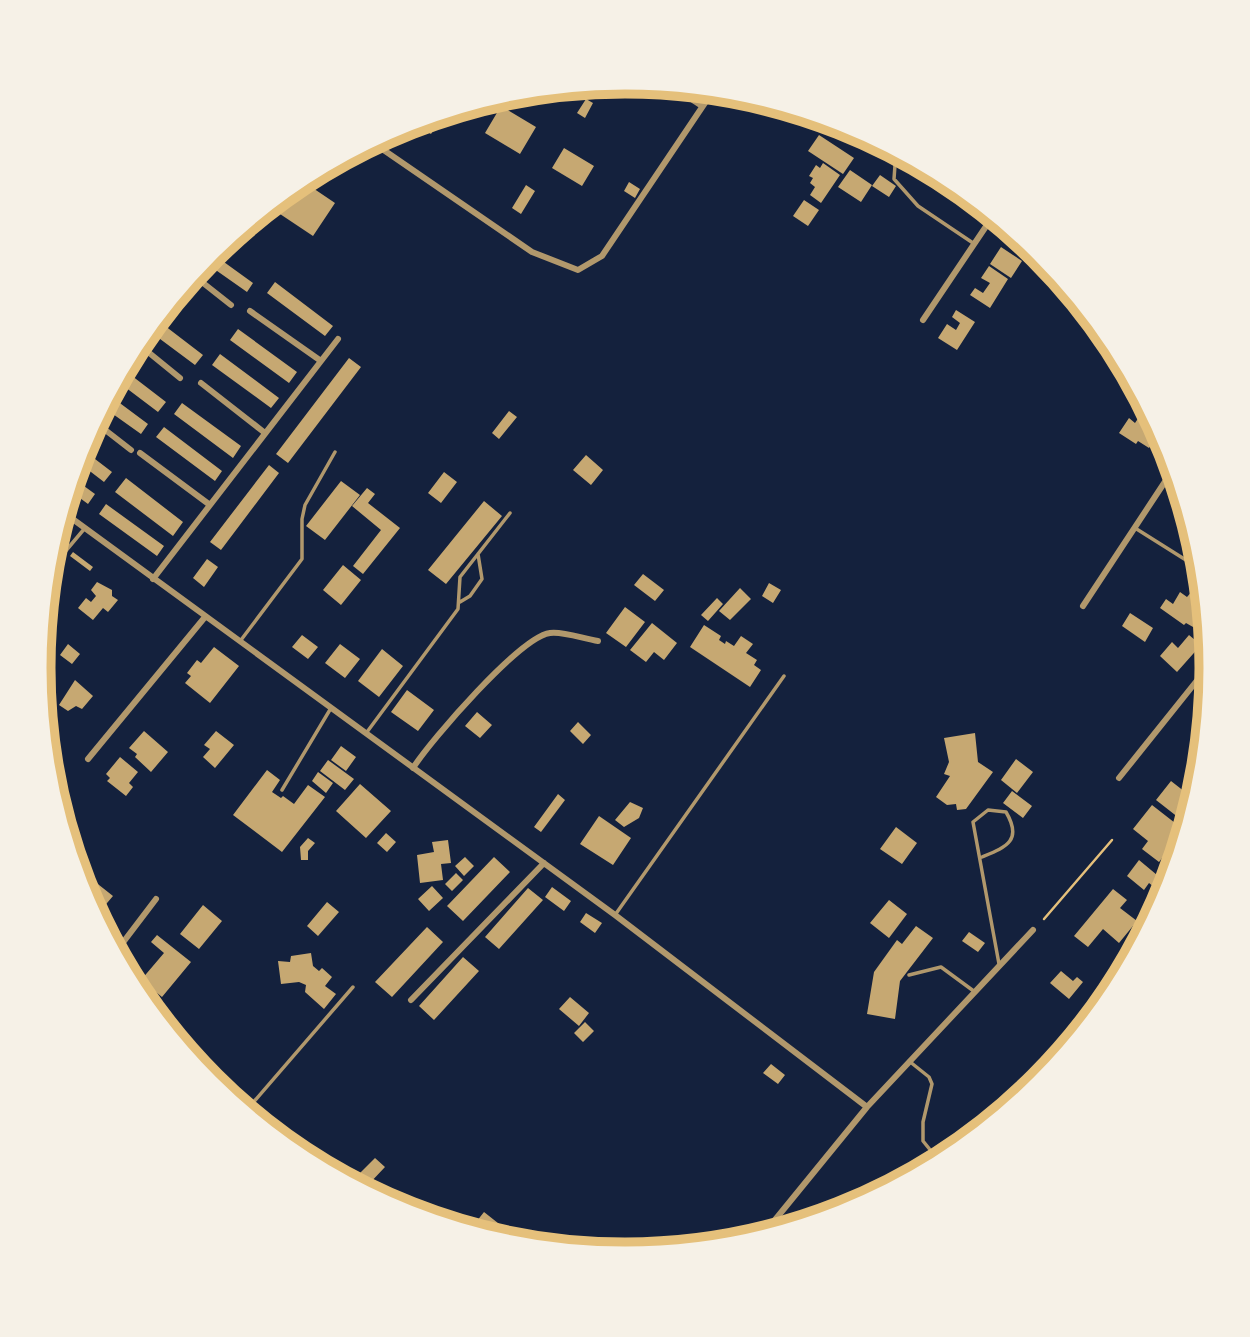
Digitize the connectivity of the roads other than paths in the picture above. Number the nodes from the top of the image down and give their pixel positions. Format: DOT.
graph roads {
  1 [pos="690,98"];
  2 [pos="706,100"];
  3 [pos="702,106"];
  4 [pos="381,148"];
  5 [pos="895,162"];
  6 [pos="988,224"];
  7 [pos="974,243"];
  8 [pos="201,281"];
  9 [pos="231,305"];
  10 [pos="250,310"];
  11 [pos="923,320"];
  12 [pos="338,339"];
  13 [pos="147,351"];
  14 [pos="321,361"];
  15 [pos="180,378"];
  16 [pos="201,383"];
  17 [pos="104,429"];
  18 [pos="265,433"];
  19 [pos="131,450"];
  20 [pos="335,452"];
  21 [pos="140,453"];
  22 [pos="1167,478"];
  23 [pos="210,505"];
  24 [pos="510,513"];
  25 [pos="71,518"];
  26 [pos="1133,527"];
  27 [pos="85,528"];
  28 [pos="478,554"];
  29 [pos="62,555"];
  30 [pos="1189,562"];
  31 [pos="153,579"];
  32 [pos="460,602"];
  33 [pos="1083,606"];
  34 [pos="205,617"];
  35 [pos="597,641"];
  36 [pos="240,642"];
  37 [pos="784,676"];
  38 [pos="1199,678"];
  39 [pos="331,708"];
  40 [pos="365,734"];
  41 [pos="88,759"];
  42 [pos="413,768"];
  43 [pos="1119,778"];
  44 [pos="282,790"];
  45 [pos="982,857"];
  46 [pos="544,863"];
  47 [pos="156,899"];
  48 [pos="615,915"];
  49 [pos="1033,930"];
  50 [pos="122,944"];
  51 [pos="1000,966"];
  52 [pos="909,975"];
  53 [pos="353,987"];
  54 [pos="975,992"];
  55 [pos="411,1000"];
  56 [pos="909,1061"];
  57 [pos="252,1106"];
  58 [pos="867,1107"];
  59 [pos="933,1153"];
  60 [pos="776,1219"];
  61 [pos="779,1221"];
  62 [pos="772,1223"];
  1 -- 3 [label="street"];
  2 -- 3 [label="street"];
  3 -- 4 [label="street"];
  5 -- 7 [label="lane"];
  6 -- 7 [label="street"];
  7 -- 11 [label="street"];
  8 -- 9 [label="street"];
  10 -- 14 [label="street"];
  12 -- 14 [label="street"];
  13 -- 15 [label="street"];
  14 -- 18 [label="street"];
  16 -- 18 [label="street"];
  17 -- 19 [label="street"];
  18 -- 23 [label="street"];
  20 -- 36 [label="lane"];
  21 -- 23 [label="street"];
  22 -- 26 [label="street"];
  23 -- 31 [label="street"];
  24 -- 28 [label="lane"];
  25 -- 27 [label="street"];
  26 -- 30 [label="lane"];
  26 -- 33 [label="street"];
  27 -- 29 [label="lane"];
  27 -- 31 [label="street"];
  28 -- 32 [label="lane"];
  28 -- 32 [label="lane"];
  31 -- 34 [label="street"];
  32 -- 40 [label="lane"];
  34 -- 36 [label="street"];
  34 -- 41 [label="street"];
  35 -- 42 [label="street"];
  36 -- 39 [label="street"];
  37 -- 48 [label="lane"];
  38 -- 43 [label="street"];
  39 -- 40 [label="street"];
  39 -- 44 [label="lane"];
  40 -- 42 [label="street"];
  42 -- 46 [label="street"];
  45 -- 45 [label="lane"];
  45 -- 51 [label="lane"];
  46 -- 48 [label="street"];
  46 -- 55 [label="street"];
  47 -- 50 [label="street"];
  48 -- 58 [label="street"];
  49 -- 51 [label="street"];
  51 -- 54 [label="street"];
  52 -- 54 [label="lane"];
  53 -- 57 [label="lane"];
  54 -- 56 [label="street"];
  56 -- 58 [label="street"];
  56 -- 59 [label="lane"];
  58 -- 60 [label="street"];
  60 -- 61 [label="street"];
  60 -- 62 [label="street"];
}
